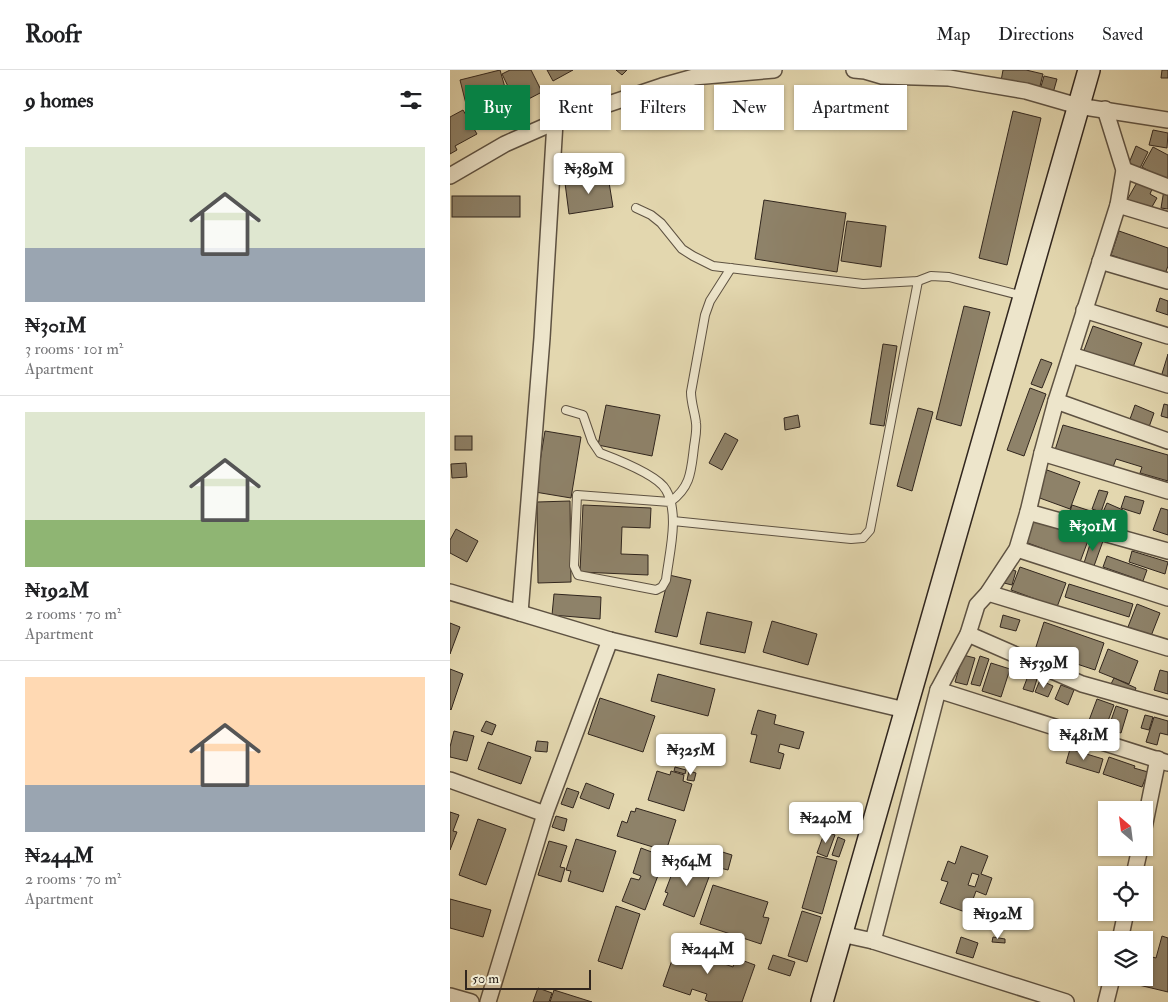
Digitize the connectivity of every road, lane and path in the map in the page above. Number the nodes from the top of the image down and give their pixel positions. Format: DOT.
graph roads {
  1 [pos="774,70"];
  2 [pos="854,70"];
  3 [pos="1089,70"];
  4 [pos="878,73"];
  5 [pos="611,103"];
  6 [pos="1078,106"];
  7 [pos="1105,109"];
  8 [pos="1168,120"];
  9 [pos="540,129"];
  10 [pos="555,130"];
  11 [pos="1124,170"];
  12 [pos="450,176"];
  13 [pos="1168,187"];
  14 [pos="1118,205"];
  15 [pos="636,208"];
  16 [pos="1168,220"];
  17 [pos="1100,262"];
  18 [pos="731,268"];
  19 [pos="918,281"];
  20 [pos="1168,281"];
  21 [pos="1024,296"];
  22 [pos="1084,310"];
  23 [pos="1168,336"];
  24 [pos="1070,355"];
  25 [pos="1168,385"];
  26 [pos="1056,401"];
  27 [pos="566,410"];
  28 [pos="1168,441"];
  29 [pos="1042,453"];
  30 [pos="1168,491"];
  31 [pos="670,502"];
  32 [pos="1028,512"];
  33 [pos="673,521"];
  34 [pos="1017,549"];
  35 [pos="1168,551"];
  36 [pos="450,592"];
  37 [pos="988,593"];
  38 [pos="1168,598"];
  39 [pos="520,613"];
  40 [pos="968,634"];
  41 [pos="610,640"];
  42 [pos="1168,648"];
  43 [pos="938,690"];
  44 [pos="1168,708"];
  45 [pos="905,710"];
  46 [pos="1163,761"];
  47 [pos="450,780"];
  48 [pos="1152,801"];
  49 [pos="545,814"];
  50 [pos="841,934"];
  51 [pos="873,941"];
  52 [pos="1110,986"];
  53 [pos="450,996"];
  54 [pos="471,1002"];
  55 [pos="488,1002"];
  56 [pos="822,1002"];
  57 [pos="1066,1002"];
  58 [pos="1106,1002"];
  1 -- 5 [label="street"];
  2 -- 4 [label="street"];
  3 -- 6 [label="main road"];
  4 -- 6 [label="street"];
  6 -- 7 [label="street"];
  6 -- 21 [label="main road"];
  7 -- 8 [label="street"];
  7 -- 11 [label="street"];
  9 -- 12 [label="street"];
  10 -- 39 [label="street"];
  11 -- 13 [label="street"];
  11 -- 14 [label="street"];
  14 -- 16 [label="street"];
  14 -- 17 [label="street"];
  15 -- 18 [label="lane"];
  17 -- 20 [label="street"];
  17 -- 22 [label="street"];
  18 -- 19 [label="lane"];
  18 -- 31 [label="lane"];
  19 -- 21 [label="lane"];
  19 -- 33 [label="lane"];
  21 -- 45 [label="main road"];
  22 -- 23 [label="street"];
  22 -- 24 [label="street"];
  24 -- 25 [label="street"];
  24 -- 26 [label="street"];
  26 -- 28 [label="street"];
  26 -- 29 [label="street"];
  27 -- 31 [label="lane"];
  29 -- 30 [label="street"];
  29 -- 32 [label="street"];
  31 -- 33 [label="lane"];
  31 -- 33 [label="lane"];
  32 -- 34 [label="street"];
  32 -- 35 [label="street"];
  34 -- 37 [label="street"];
  34 -- 38 [label="street"];
  36 -- 39 [label="street"];
  37 -- 40 [label="street"];
  37 -- 42 [label="street"];
  39 -- 41 [label="street"];
  40 -- 43 [label="street"];
  40 -- 44 [label="street"];
  41 -- 45 [label="street"];
  41 -- 49 [label="street"];
  43 -- 46 [label="street"];
  43 -- 51 [label="street"];
  45 -- 50 [label="main road"];
  46 -- 48 [label="street"];
  47 -- 49 [label="street"];
  49 -- 55 [label="street"];
  50 -- 51 [label="street"];
  50 -- 56 [label="main road"];
  51 -- 57 [label="street"];
  52 -- 58 [label="street"];
  53 -- 54 [label="street"];
}
